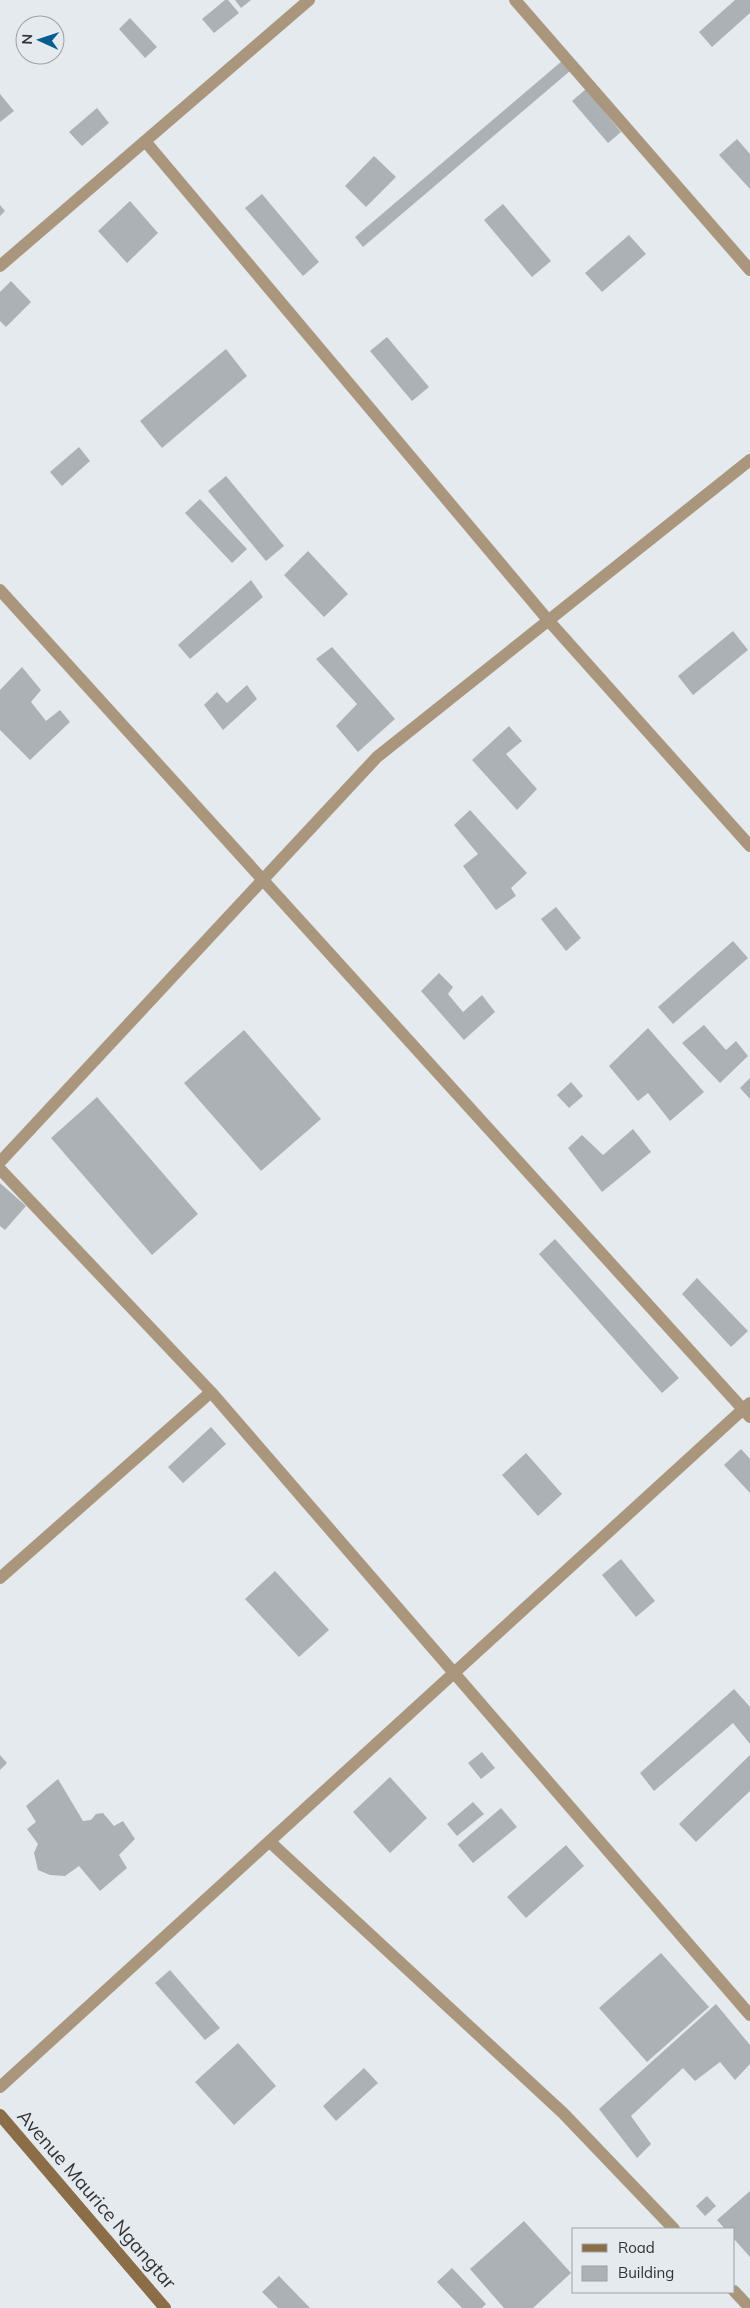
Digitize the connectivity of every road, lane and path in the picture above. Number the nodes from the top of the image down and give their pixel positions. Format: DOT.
graph roads {
  1 [pos="309,0"];
  2 [pos="515,0"];
  3 [pos="144,141"];
  4 [pos="0,266"];
  5 [pos="750,270"];
  6 [pos="750,460"];
  7 [pos="0,590"];
  8 [pos="548,620"];
  9 [pos="750,846"];
  10 [pos="262,880"];
  11 [pos="0,1162"];
  12 [pos="0,1170"];
  13 [pos="211,1392"];
  14 [pos="748,1410"];
  15 [pos="0,1578"];
  16 [pos="454,1673"];
  17 [pos="270,1842"];
  18 [pos="750,2015"];
  19 [pos="0,2088"];
  20 [pos="0,2115"];
  21 [pos="673,2228"];
  22 [pos="735,2292"];
  23 [pos="165,2308"];
  24 [pos="750,2308"];
  1 -- 3 [label="street"];
  2 -- 5 [label="street"];
  3 -- 4 [label="street"];
  3 -- 8 [label="street"];
  6 -- 8 [label="street"];
  7 -- 10 [label="street"];
  8 -- 9 [label="street"];
  8 -- 10 [label="street"];
  10 -- 11 [label="street"];
  10 -- 14 [label="street"];
  12 -- 13 [label="street"];
  13 -- 15 [label="street"];
  13 -- 16 [label="street"];
  14 -- 16 [label="street"];
  16 -- 17 [label="street"];
  16 -- 18 [label="street"];
  17 -- 19 [label="street"];
  17 -- 21 [label="street"];
  20 -- 23 [label="street, Avenue Maurice Ngangtar"];
  22 -- 24 [label="street"];
}
